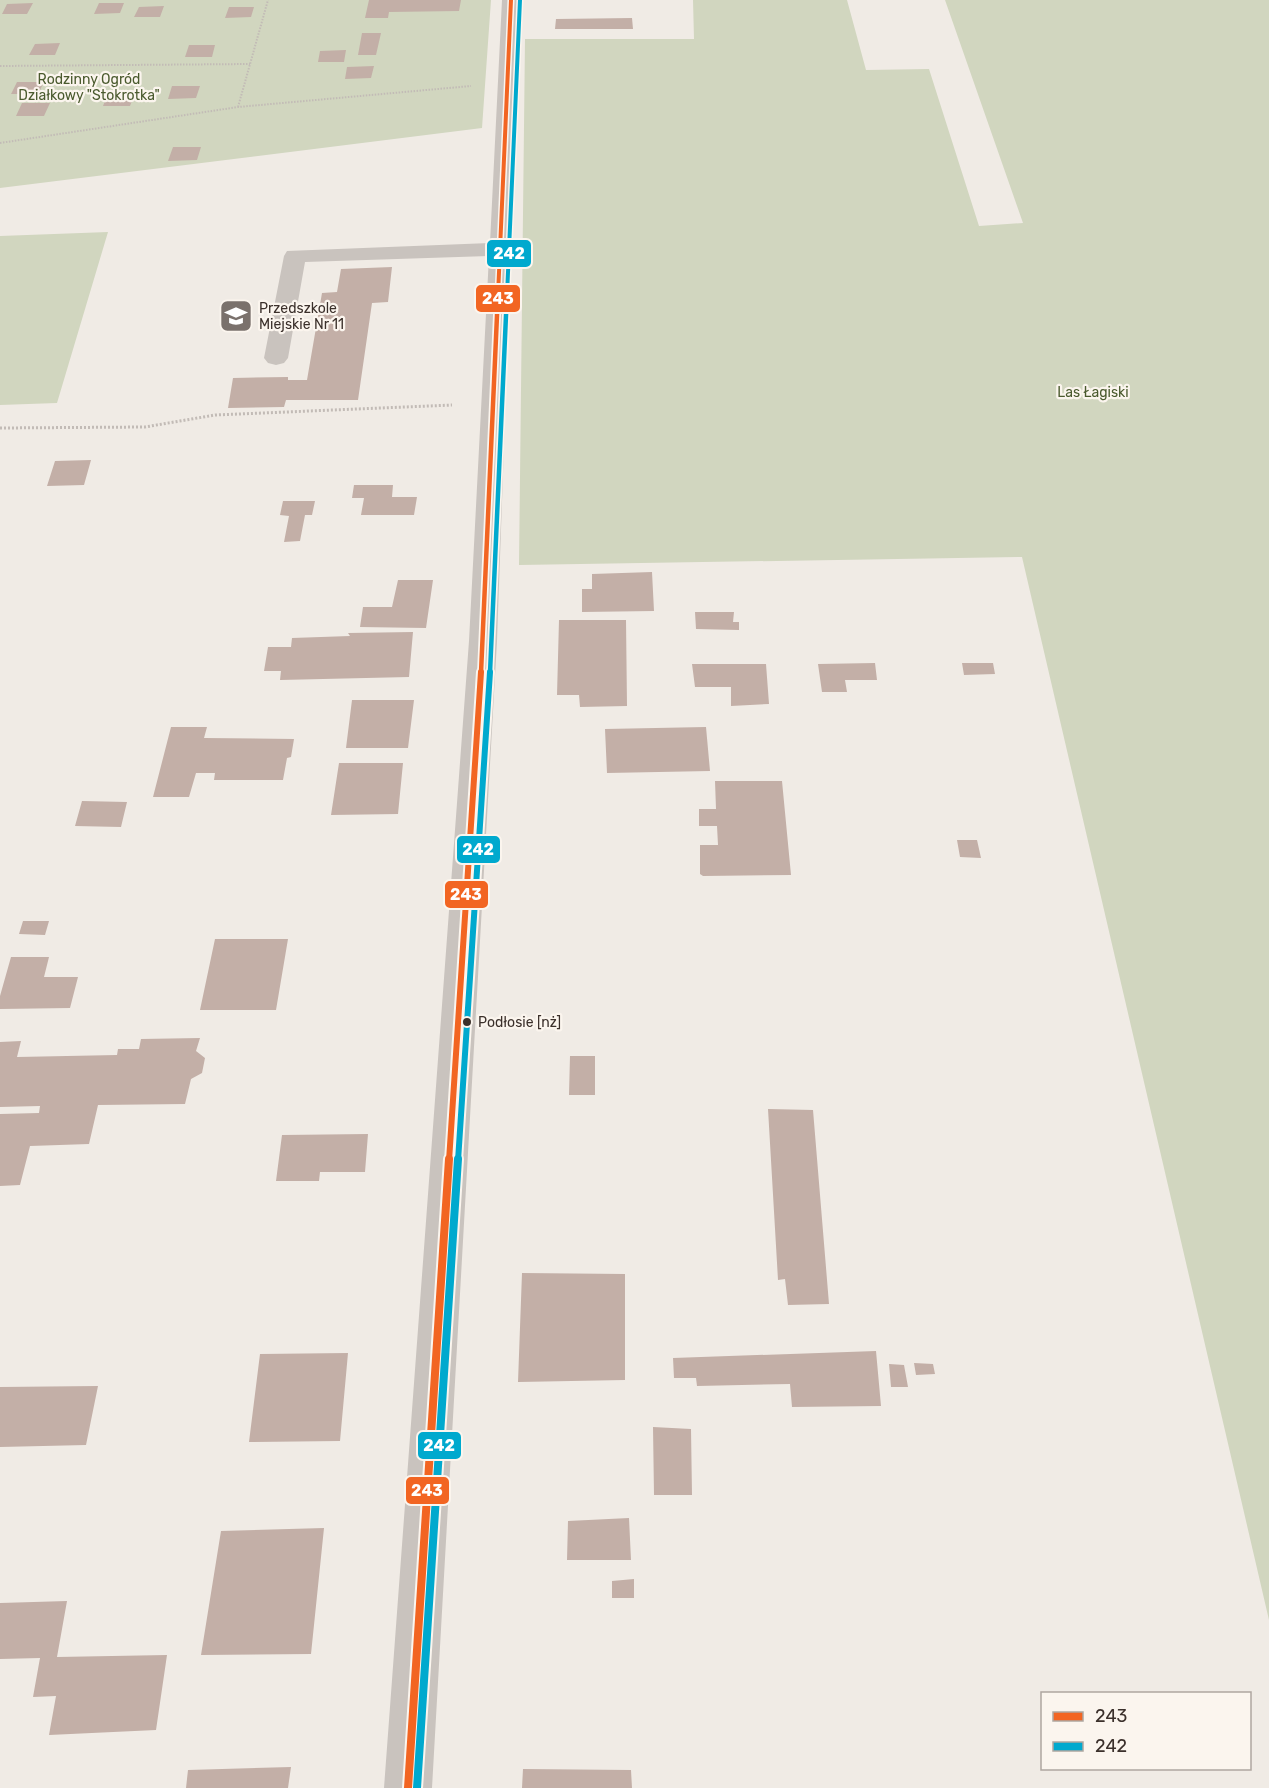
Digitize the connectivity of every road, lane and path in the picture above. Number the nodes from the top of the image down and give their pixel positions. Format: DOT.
graph roads {
  1 [pos="267,0"];
  2 [pos="511,0"];
  3 [pos="250,64"];
  4 [pos="0,66"];
  5 [pos="507,82"];
  6 [pos="238,107"];
  7 [pos="0,143"];
  8 [pos="500,249"];
  9 [pos="276,358"];
  10 [pos="459,405"];
  11 [pos="0,428"];
  12 [pos="408,1788"];
  1 -- 3 [label="path"];
  2 -- 5 [label="street"];
  3 -- 4 [label="path"];
  3 -- 6 [label="path"];
  5 -- 6 [label="path"];
  5 -- 8 [label="street"];
  6 -- 7 [label="path"];
  8 -- 9 [label="street"];
  8 -- 12 [label="street"];
  10 -- 11 [label="path"];
}
